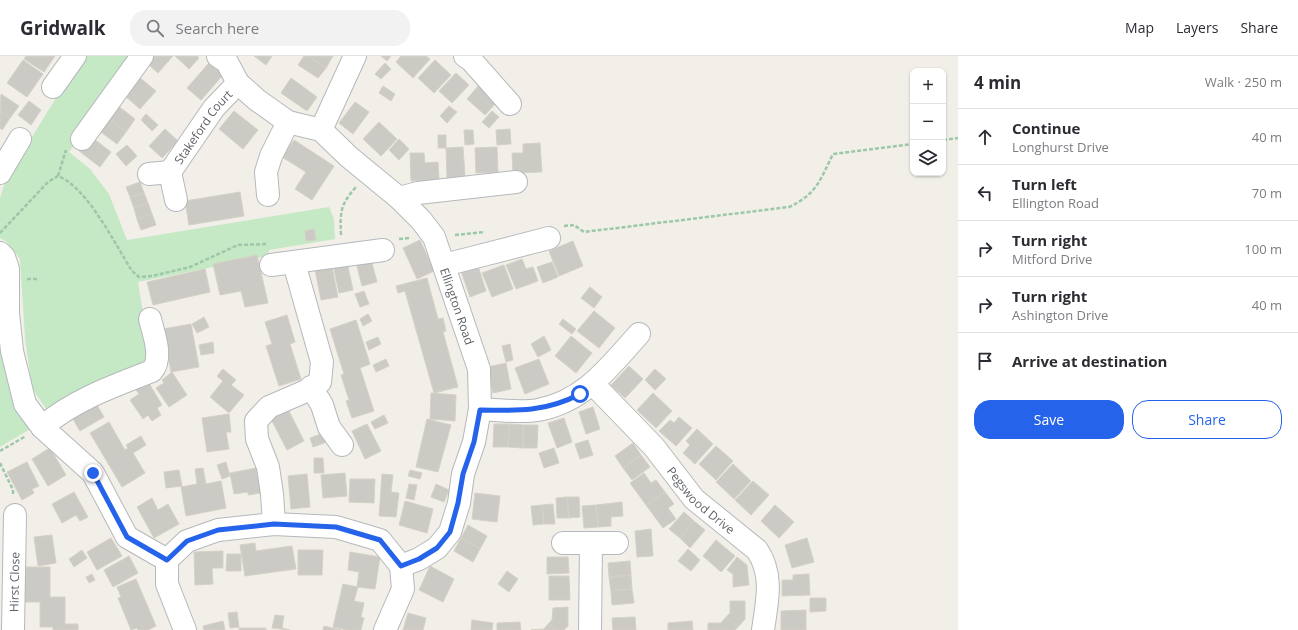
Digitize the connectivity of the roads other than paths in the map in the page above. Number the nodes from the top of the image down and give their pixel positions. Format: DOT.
graph roads {
  1 [pos="76,56"];
  2 [pos="142,56"];
  3 [pos="218,56"];
  4 [pos="355,56"];
  5 [pos="465,56"];
  6 [pos="238,83"];
  7 [pos="53,87"];
  8 [pos="510,104"];
  9 [pos="288,122"];
  10 [pos="321,130"];
  11 [pos="20,139"];
  12 [pos="82,139"];
  13 [pos="0,173"];
  14 [pos="516,182"];
  15 [pos="268,195"];
  16 [pos="399,198"];
  17 [pos="176,200"];
  18 [pos="554,232"];
  19 [pos="389,245"];
  20 [pos="0,253"];
  21 [pos="271,254"];
  22 [pos="294,263"];
  23 [pos="444,265"];
  24 [pos="150,319"];
  25 [pos="639,334"];
  26 [pos="593,384"];
  27 [pos="311,388"];
  28 [pos="480,410"];
  29 [pos="42,427"];
  30 [pos="342,445"];
  31 [pos="274,524"];
  32 [pos="10,527"];
  33 [pos="563,543"];
  34 [pos="591,543"];
  35 [pos="617,543"];
  36 [pos="167,560"];
  37 [pos="401,566"];
  38 [pos="13,630"];
  39 [pos="185,630"];
  40 [pos="385,630"];
  41 [pos="590,630"];
  42 [pos="763,630"];
  1 -- 7 [label="street"];
  2 -- 12 [label="street"];
  3 -- 6 [label="street"];
  4 -- 10 [label="street"];
  5 -- 8 [label="street"];
  6 -- 9 [label="street"];
  6 -- 17 [label="street, Stakeford Court"];
  9 -- 10 [label="street"];
  9 -- 15 [label="street"];
  10 -- 16 [label="street, Ellington Road"];
  11 -- 13 [label="street"];
  14 -- 16 [label="street"];
  16 -- 23 [label="street, Ellington Road"];
  18 -- 23 [label="street"];
  19 -- 22 [label="street"];
  20 -- 29 [label="street"];
  21 -- 22 [label="street"];
  22 -- 27 [label="street"];
  23 -- 28 [label="street, Ellington Road"];
  24 -- 29 [label="street"];
  25 -- 26 [label="street"];
  26 -- 28 [label="street"];
  26 -- 42 [label="street, Pegswood Drive"];
  27 -- 30 [label="street"];
  27 -- 31 [label="street"];
  28 -- 37 [label="street, Ellington Road"];
  29 -- 36 [label="street"];
  31 -- 36 [label="street"];
  31 -- 37 [label="street"];
  32 -- 38 [label="street, Hirst Close"];
  33 -- 34 [label="street"];
  34 -- 35 [label="street"];
  34 -- 41 [label="street"];
  36 -- 39 [label="street"];
  37 -- 40 [label="street"];
}
